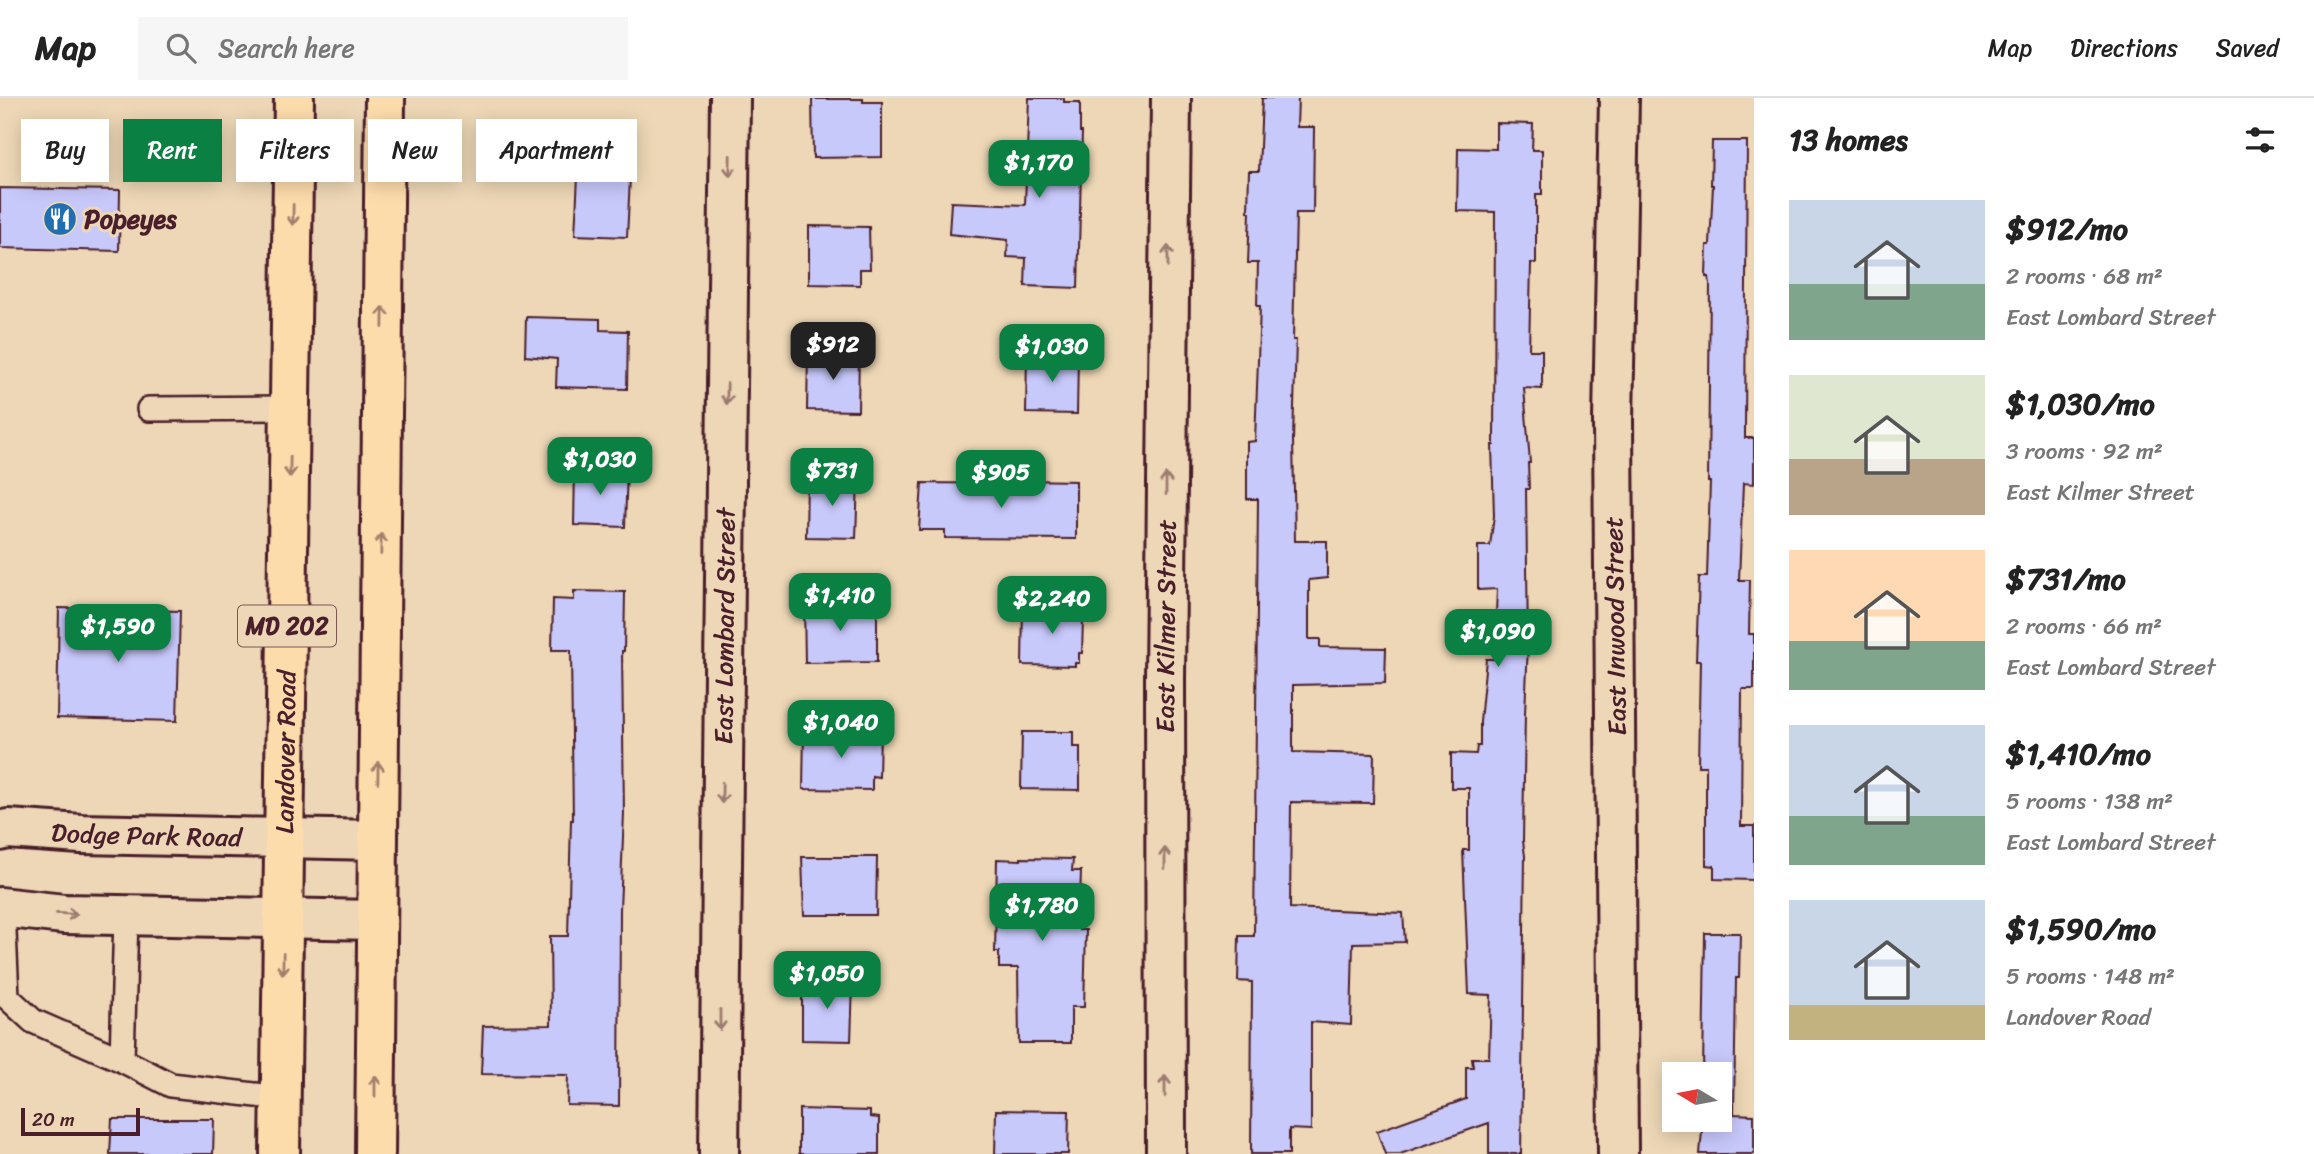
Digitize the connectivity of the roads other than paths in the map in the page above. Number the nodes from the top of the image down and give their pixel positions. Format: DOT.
graph roads {
  1 [pos="294,98"];
  2 [pos="385,98"];
  3 [pos="730,98"];
  4 [pos="1171,98"];
  5 [pos="1619,98"];
  6 [pos="290,408"];
  7 [pos="149,409"];
  8 [pos="0,831"];
  9 [pos="285,837"];
  10 [pos="377,840"];
  11 [pos="1,908"];
  12 [pos="126,916"];
  13 [pos="284,919"];
  14 [pos="377,920"];
  15 [pos="122,1060"];
  16 [pos="281,1097"];
  17 [pos="281,1154"];
  18 [pos="374,1154"];
  19 [pos="719,1154"];
  20 [pos="1166,1154"];
  21 [pos="1618,1154"];
  1 -- 6 [label="main road, Landover Road / MD 202, one-way"];
  10 -- 2 [label="main road, one-way"];
  3 -- 19 [label="street, East Lombard Street, one-way"];
  20 -- 4 [label="street, East Kilmer Street, one-way"];
  5 -- 21 [label="street, East Inwood Street"];
  6 -- 7 [label="lane"];
  6 -- 9 [label="main road, Landover Road / MD 202, one-way"];
  8 -- 9 [label="street, Dodge Park Road"];
  9 -- 10 [label="street, Dodge Park Road"];
  9 -- 13 [label="main road, Landover Road / MD 202"];
  10 -- 14 [label="main road"];
  11 -- 12 [label="street, one-way"];
  11 -- 15 [label="lane"];
  12 -- 13 [label="street"];
  12 -- 15 [label="lane"];
  13 -- 14 [label="street"];
  13 -- 16 [label="main road, Landover Road / MD 202, one-way"];
  18 -- 14 [label="main road, one-way"];
  15 -- 16 [label="lane"];
  16 -- 17 [label="main road, Landover Road / MD 202"];
}
